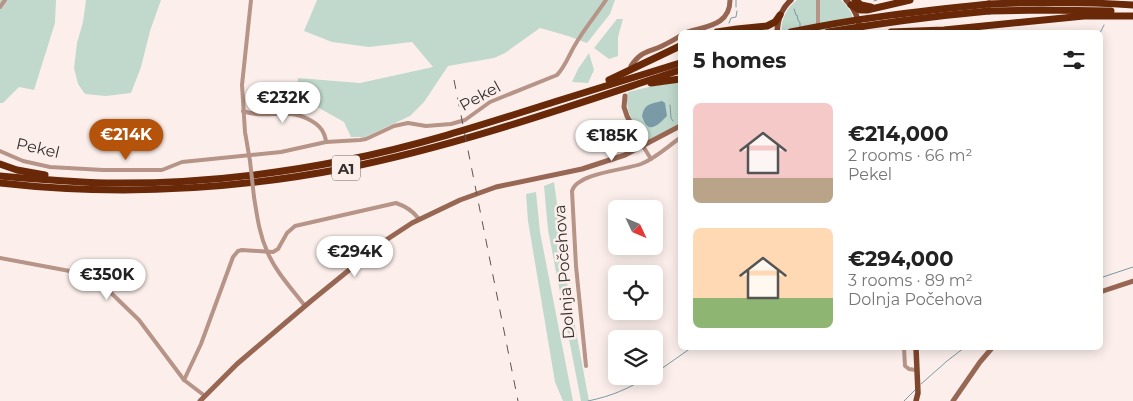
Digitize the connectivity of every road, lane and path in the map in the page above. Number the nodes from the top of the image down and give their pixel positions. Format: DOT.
graph roads {
  1 [pos="5,0"];
  2 [pos="251,0"];
  3 [pos="606,0"];
  4 [pos="730,0"];
  5 [pos="791,0"];
  6 [pos="818,0"];
  7 [pos="910,0"];
  8 [pos="1110,0"];
  9 [pos="851,2"];
  10 [pos="1133,4"];
  11 [pos="0,7"];
  12 [pos="989,8"];
  13 [pos="1133,14"];
  14 [pos="780,15"];
  15 [pos="694,30"];
  16 [pos="731,30"];
  17 [pos="778,30"];
  18 [pos="802,30"];
  19 [pos="818,30"];
  20 [pos="840,30"];
  21 [pos="860,30"];
  22 [pos="954,30"];
  23 [pos="678,37"];
  24 [pos="678,47"];
  25 [pos="678,64"];
  26 [pos="631,66"];
  27 [pos="678,71"];
  28 [pos="678,79"];
  29 [pos="587,92"];
  30 [pos="623,93"];
  31 [pos="243,111"];
  32 [pos="678,127"];
  33 [pos="678,139"];
  34 [pos="326,142"];
  35 [pos="643,146"];
  36 [pos="0,151"];
  37 [pos="249,155"];
  38 [pos="651,159"];
  39 [pos="0,164"];
  40 [pos="0,176"];
  41 [pos="76,182"];
  42 [pos="0,183"];
  43 [pos="0,188"];
  44 [pos="51,188"];
  45 [pos="419,219"];
  46 [pos="267,252"];
  47 [pos="0,258"];
  48 [pos="1133,281"];
  49 [pos="1103,291"];
  50 [pos="305,306"];
  51 [pos="904,350"];
  52 [pos="916,350"];
  53 [pos="990,350"];
  54 [pos="586,366"];
  55 [pos="916,372"];
  56 [pos="184,380"];
  57 [pos="918,393"];
  58 [pos="205,396"];
  59 [pos="200,401"];
  60 [pos="916,401"];
  61 [pos="921,401"];
  62 [pos="953,401"];
  1 -- 11 [label="street"];
  2 -- 31 [label="street"];
  3 -- 34 [label="street, Pekel"];
  4 -- 15 [label="main road"];
  5 -- 14 [label="main road"];
  6 -- 19 [label="street"];
  7 -- 9 [label="highway"];
  8 -- 10 [label="highway"];
  9 -- 21 [label="main road"];
  10 -- 12 [label="highway"];
  12 -- 13 [label="highway"];
  12 -- 18 [label="highway, bridge"];
  12 -- 20 [label="highway, bridge"];
  13 -- 22 [label="highway"];
  14 -- 16 [label="highway"];
  14 -- 17 [label="main road"];
  23 -- 26 [label="main road"];
  24 -- 29 [label="highway"];
  25 -- 29 [label="highway, A1"];
  27 -- 30 [label="highway, A1"];
  28 -- 30 [label="highway"];
  29 -- 41 [label="highway, A1"];
  30 -- 35 [label="main road"];
  30 -- 44 [label="highway, A1"];
  31 -- 34 [label="street"];
  31 -- 37 [label="street"];
  32 -- 35 [label="main road"];
  33 -- 38 [label="street"];
  34 -- 37 [label="street, Pekel"];
  35 -- 38 [label="street"];
  35 -- 45 [label="main road"];
  36 -- 37 [label="street, Pekel"];
  37 -- 46 [label="street, bridge"];
  38 -- 54 [label="street, Dolnja Počehova"];
  39 -- 41 [label="highway"];
  40 -- 41 [label="highway, A1"];
  42 -- 44 [label="highway, A1"];
  43 -- 44 [label="highway"];
  45 -- 46 [label="street"];
  45 -- 50 [label="main road"];
  46 -- 50 [label="street"];
  46 -- 56 [label="street"];
  47 -- 56 [label="street"];
  48 -- 49 [label="main road"];
  50 -- 58 [label="main road"];
  51 -- 55 [label="street"];
  52 -- 55 [label="main road"];
  53 -- 62 [label="main road"];
  55 -- 57 [label="main road"];
  56 -- 58 [label="street"];
  57 -- 60 [label="main road"];
  57 -- 61 [label="main road"];
  58 -- 59 [label="main road"];
}
